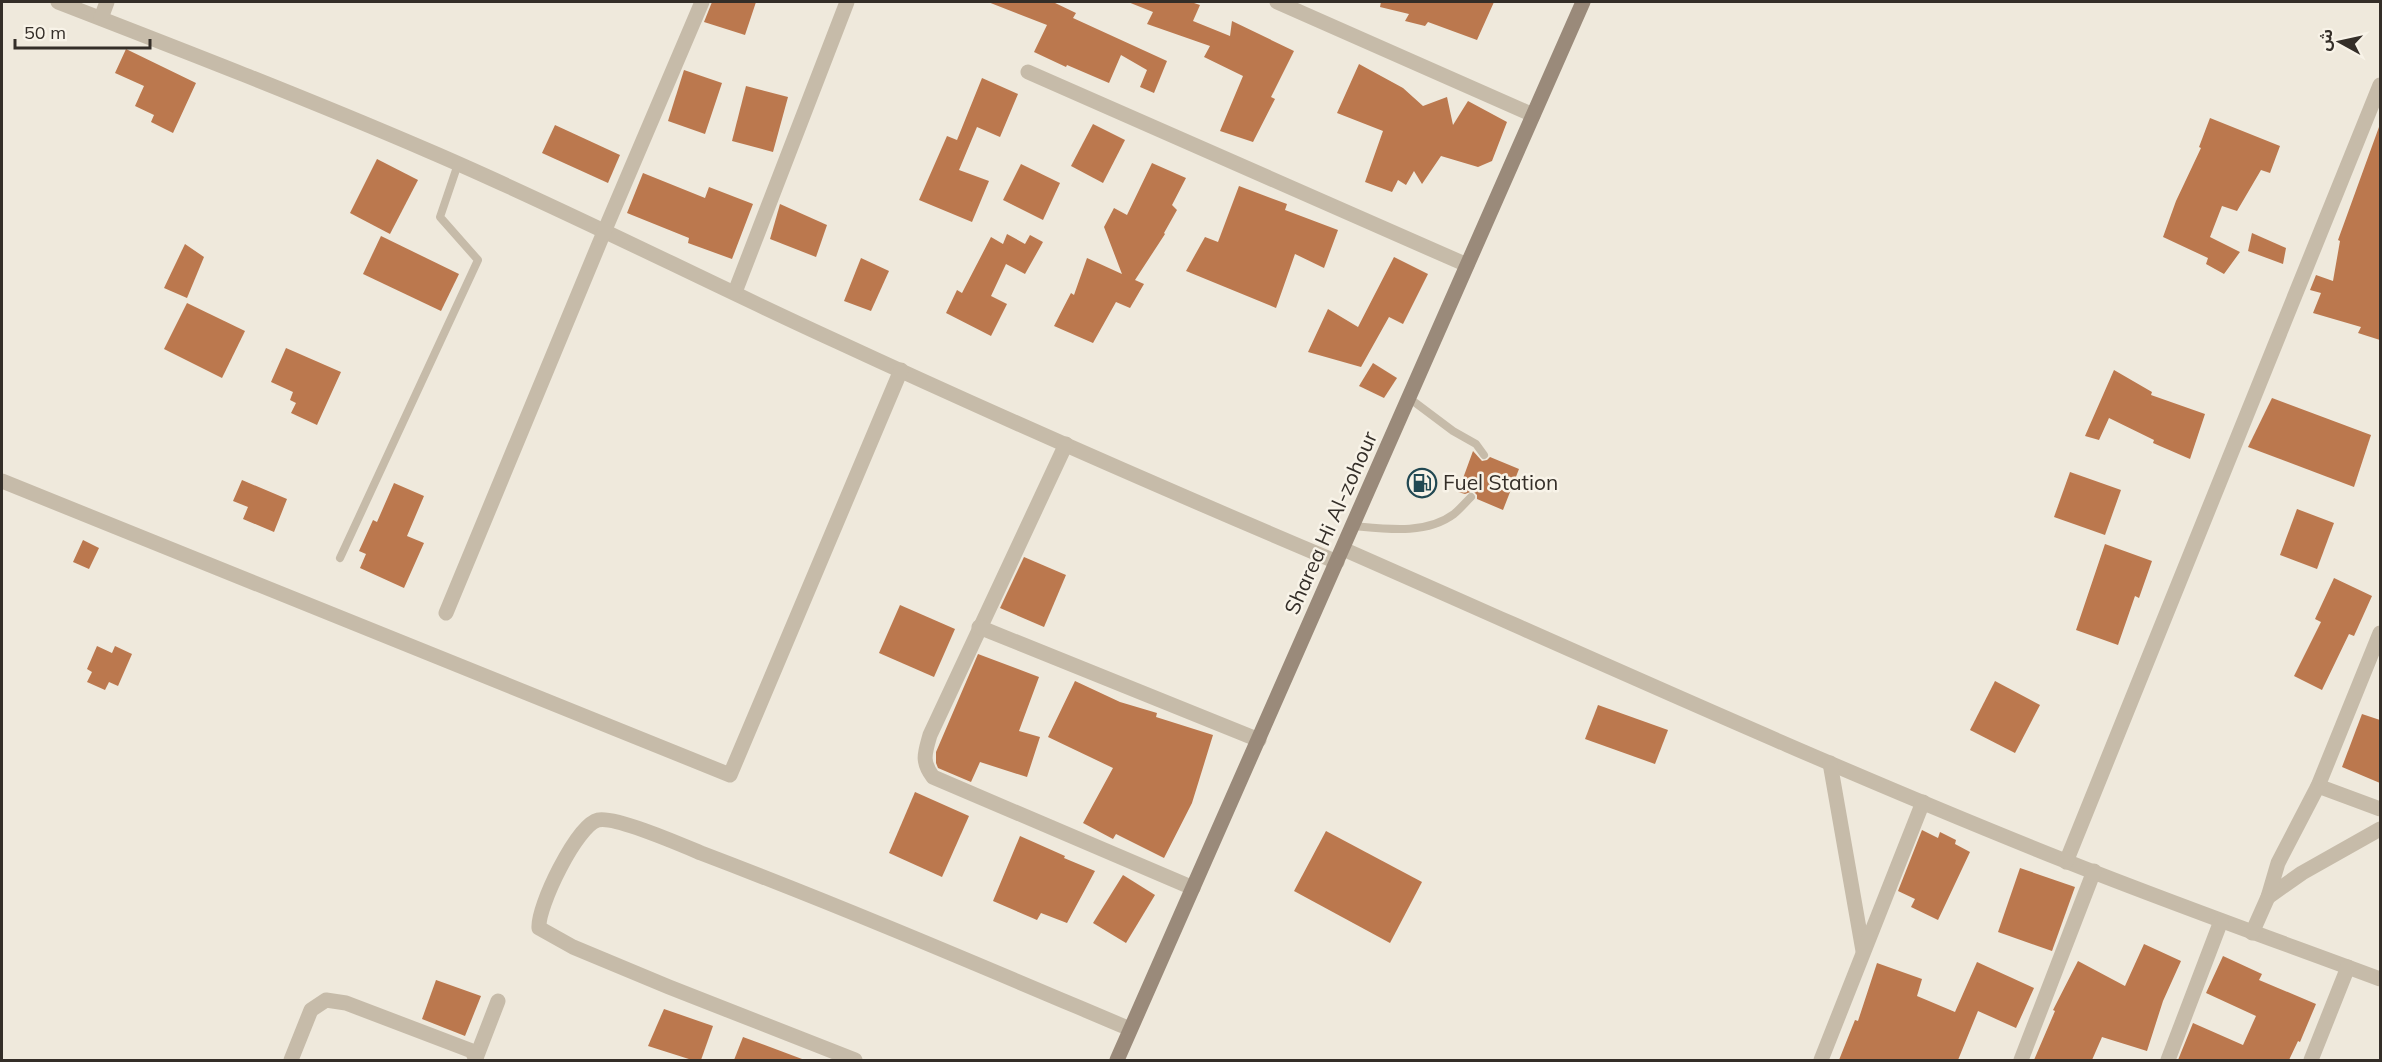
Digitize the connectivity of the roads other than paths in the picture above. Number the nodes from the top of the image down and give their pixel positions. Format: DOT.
graph roads {
  1 [pos="58,2"];
  2 [pos="107,2"];
  3 [pos="702,2"];
  4 [pos="847,2"];
  5 [pos="1277,2"];
  6 [pos="1583,2"];
  7 [pos="101,18"];
  8 [pos="1028,72"];
  9 [pos="2380,85"];
  10 [pos="1533,115"];
  11 [pos="458,164"];
  12 [pos="604,232"];
  13 [pos="1467,265"];
  14 [pos="735,292"];
  15 [pos="901,370"];
  16 [pos="1409,398"];
  17 [pos="1066,444"];
  18 [pos="1484,455"];
  19 [pos="2,481"];
  20 [pos="1471,497"];
  21 [pos="1353,526"];
  22 [pos="1340,556"];
  23 [pos="340,558"];
  24 [pos="446,613"];
  25 [pos="979,627"];
  26 [pos="2380,633"];
  27 [pos="1258,740"];
  28 [pos="1830,763"];
  29 [pos="2318,786"];
  30 [pos="1923,802"];
  31 [pos="2380,809"];
  32 [pos="2380,829"];
  33 [pos="2066,862"];
  34 [pos="2094,871"];
  35 [pos="1193,888"];
  36 [pos="2268,897"];
  37 [pos="2221,921"];
  38 [pos="2252,933"];
  39 [pos="1863,951"];
  40 [pos="2348,967"];
  41 [pos="2380,979"];
  42 [pos="498,1001"];
  43 [pos="1131,1029"];
  44 [pos="476,1059"];
  45 [pos="291,1060"];
  46 [pos="855,1060"];
  47 [pos="1117,1060"];
  48 [pos="1821,1060"];
  49 [pos="2021,1060"];
  50 [pos="2168,1060"];
  51 [pos="2311,1060"];
  1 -- 7 [label="street"];
  2 -- 7 [label="street"];
  3 -- 12 [label="street"];
  4 -- 14 [label="street"];
  5 -- 10 [label="street"];
  6 -- 10 [label="street, Sharea Hi Al-zohour"];
  7 -- 11 [label="street"];
  8 -- 13 [label="street"];
  9 -- 33 [label="street"];
  10 -- 13 [label="street, Sharea Hi Al-zohour"];
  11 -- 12 [label="street"];
  11 -- 23 [label="lane"];
  12 -- 14 [label="street"];
  12 -- 24 [label="street"];
  13 -- 16 [label="street, Sharea Hi Al-zohour"];
  14 -- 15 [label="street"];
  15 -- 17 [label="street"];
  15 -- 19 [label="street"];
  16 -- 18 [label="lane"];
  16 -- 21 [label="street, Sharea Hi Al-zohour"];
  17 -- 22 [label="street"];
  17 -- 25 [label="street"];
  20 -- 21 [label="lane"];
  21 -- 22 [label="street, Sharea Hi Al-zohour"];
  22 -- 27 [label="street, Sharea Hi Al-zohour"];
  22 -- 28 [label="street"];
  25 -- 27 [label="street"];
  25 -- 35 [label="street"];
  26 -- 29 [label="street"];
  27 -- 35 [label="street, Sharea Hi Al-zohour"];
  28 -- 30 [label="street"];
  28 -- 39 [label="street"];
  29 -- 31 [label="street"];
  29 -- 36 [label="street"];
  30 -- 33 [label="street"];
  30 -- 39 [label="street"];
  32 -- 36 [label="street"];
  33 -- 34 [label="street"];
  34 -- 37 [label="street"];
  34 -- 49 [label="street"];
  35 -- 43 [label="street, Sharea Hi Al-zohour"];
  36 -- 38 [label="street"];
  37 -- 38 [label="street"];
  37 -- 50 [label="street"];
  38 -- 40 [label="street"];
  39 -- 48 [label="street"];
  40 -- 41 [label="street"];
  40 -- 51 [label="street"];
  42 -- 44 [label="street"];
  43 -- 46 [label="street"];
  43 -- 47 [label="street, Sharea Hi Al-zohour"];
  44 -- 45 [label="street"];
}
